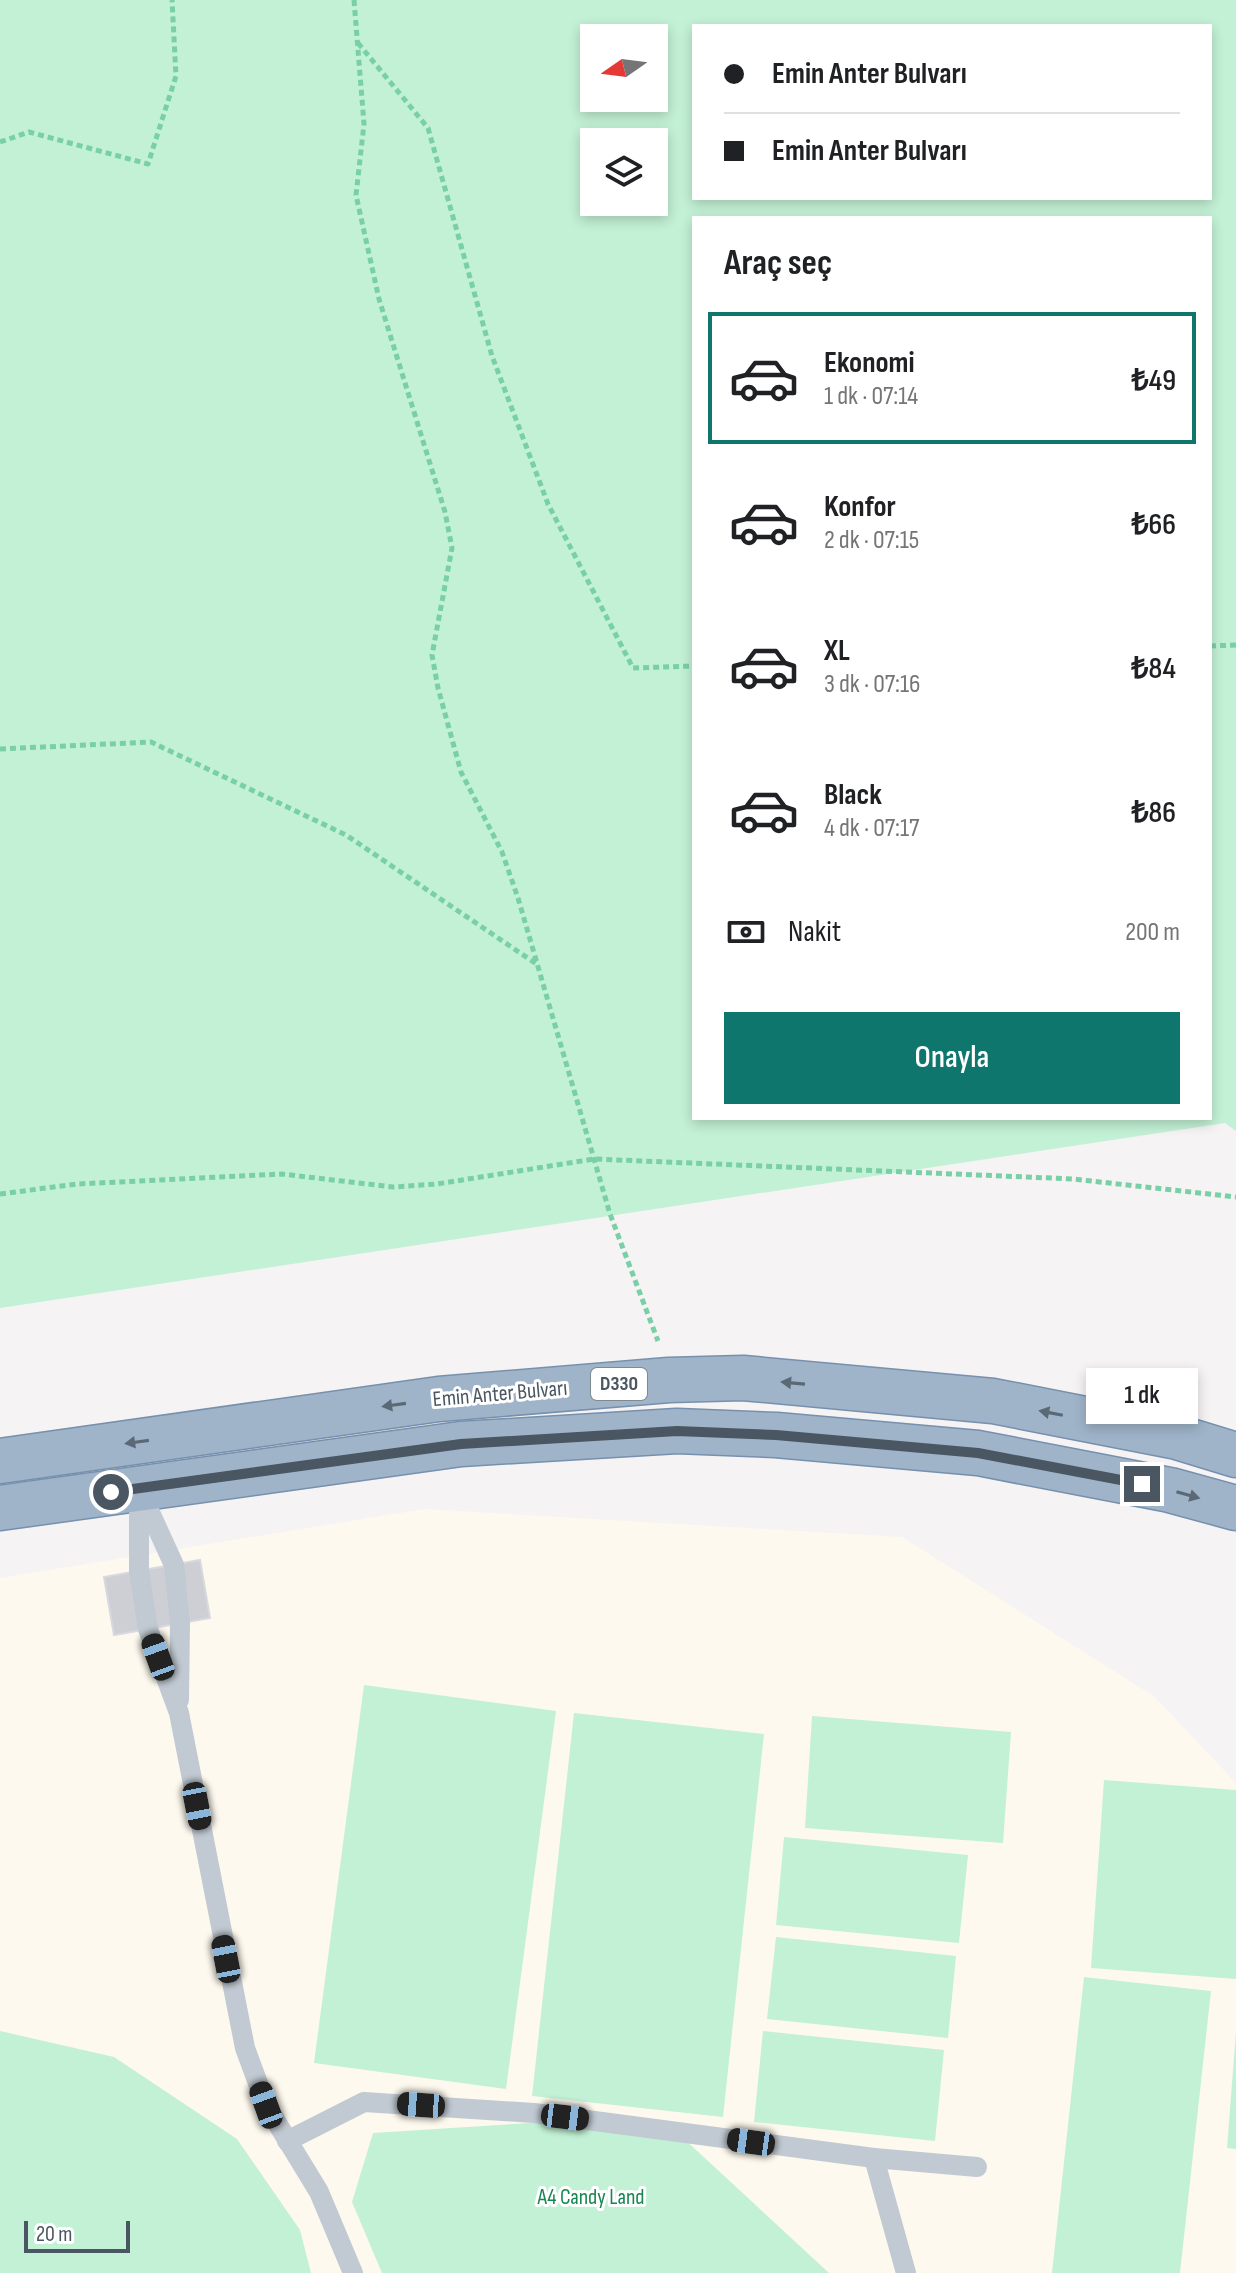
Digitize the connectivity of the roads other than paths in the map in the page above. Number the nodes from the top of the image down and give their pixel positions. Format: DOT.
graph roads {
  1 [pos="1236,1455"];
  2 [pos="0,1461"];
  3 [pos="139,1488"];
  4 [pos="0,1508"];
  5 [pos="1236,1508"];
  6 [pos="179,1713"];
  7 [pos="287,2141"];
  8 [pos="874,2158"];
  9 [pos="977,2167"];
  10 [pos="353,2273"];
  11 [pos="906,2273"];
  1 -- 2 [label="highway, Emin Anter Bulvarı / D330, one-way"];
  3 -- 4 [label="highway, D330"];
  3 -- 5 [label="highway, D330, one-way"];
  3 -- 6 [label="lane"];
  3 -- 6 [label="lane"];
  6 -- 7 [label="lane"];
  7 -- 8 [label="lane"];
  7 -- 10 [label="lane"];
  8 -- 9 [label="lane"];
  8 -- 11 [label="lane"];
}
